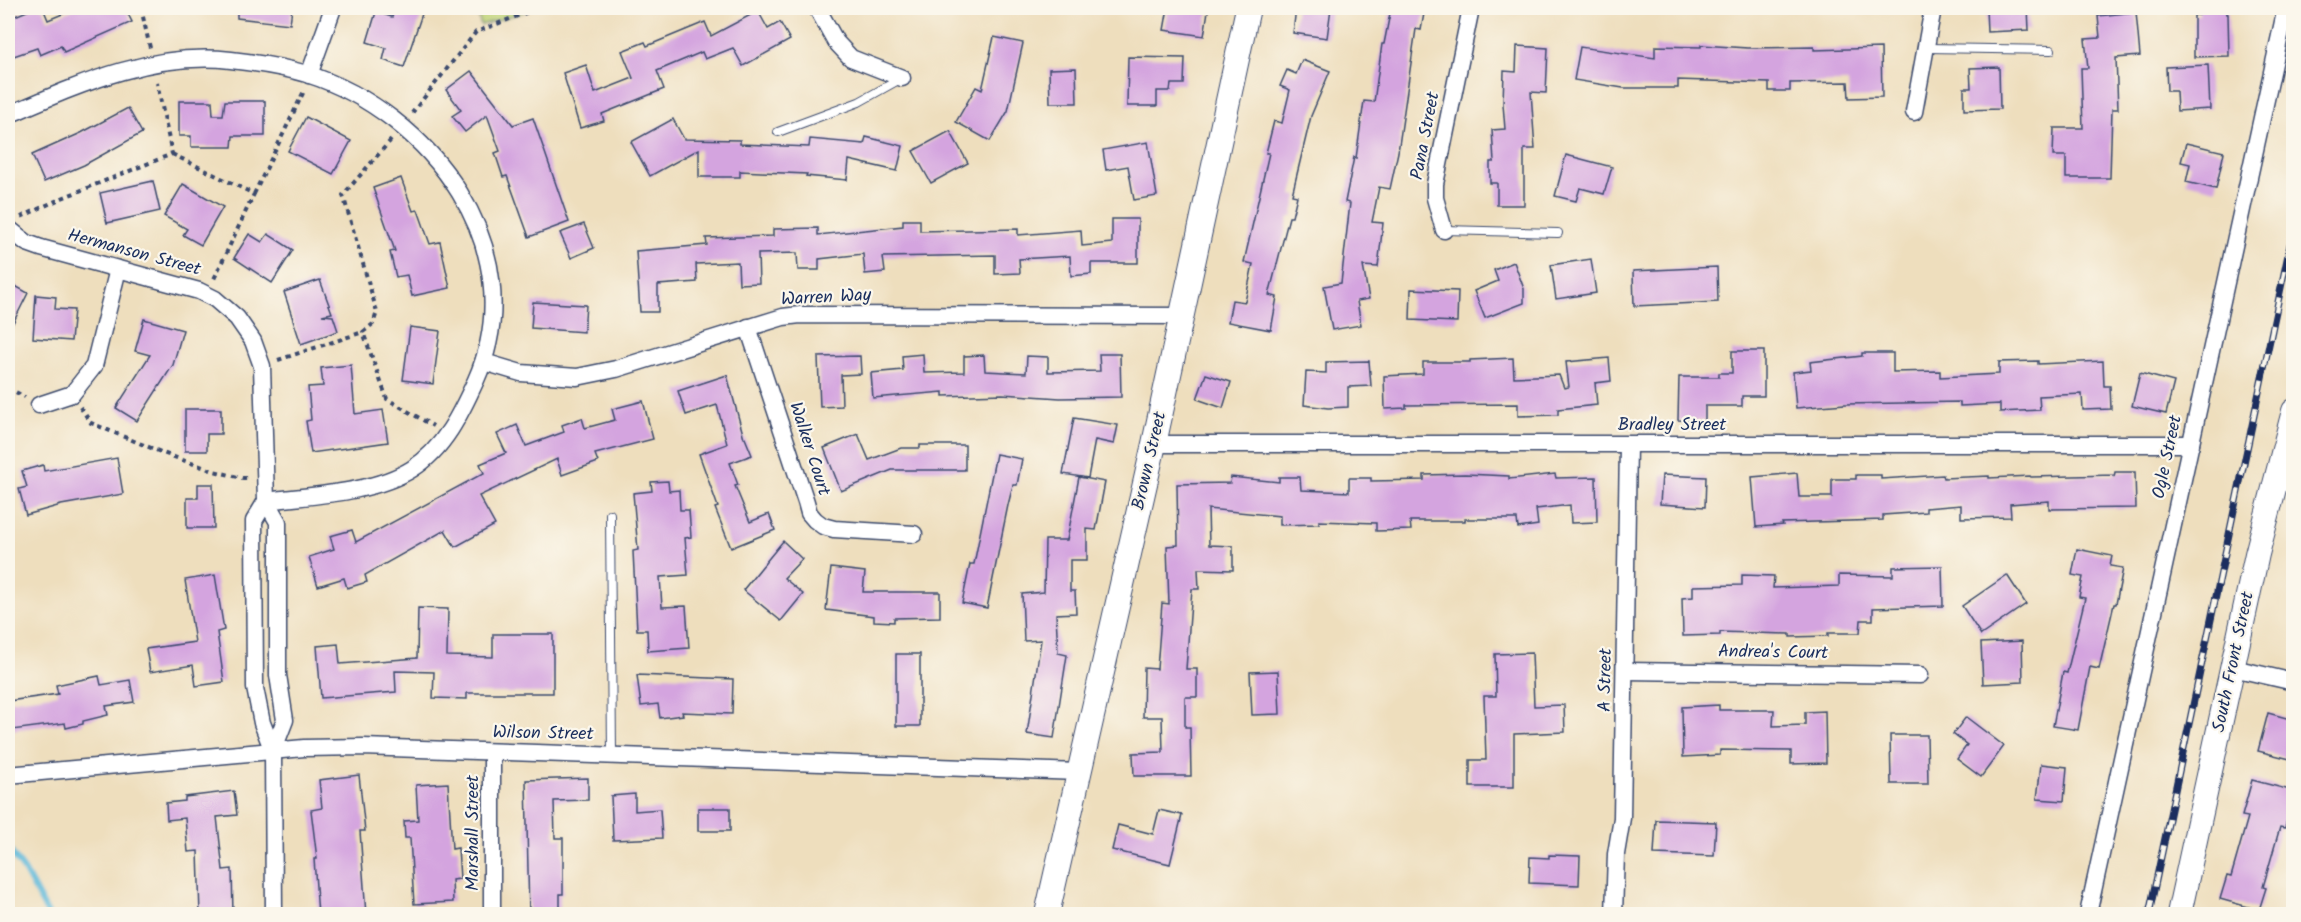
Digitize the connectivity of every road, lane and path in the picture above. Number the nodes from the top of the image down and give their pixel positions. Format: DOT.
graph roads {
  1 [pos="141,8"];
  2 [pos="333,8"];
  3 [pos="527,8"];
  4 [pos="817,8"];
  5 [pos="1248,8"];
  6 [pos="1471,8"];
  7 [pos="1934,8"];
  8 [pos="2286,8"];
  9 [pos="150,48"];
  10 [pos="1926,48"];
  11 [pos="2051,50"];
  12 [pos="309,75"];
  13 [pos="902,78"];
  14 [pos="157,83"];
  15 [pos="1914,112"];
  16 [pos="411,114"];
  17 [pos="8,116"];
  18 [pos="778,132"];
  19 [pos="392,139"];
  20 [pos="172,154"];
  21 [pos="254,194"];
  22 [pos="11,224"];
  23 [pos="1444,230"];
  24 [pos="1558,233"];
  25 [pos="118,269"];
  26 [pos="206,294"];
  27 [pos="1181,316"];
  28 [pos="748,327"];
  29 [pos="363,332"];
  30 [pos="484,362"];
  31 [pos="262,366"];
  32 [pos="72,394"];
  33 [pos="39,405"];
  34 [pos="2294,411"];
  35 [pos="446,435"];
  36 [pos="1154,444"];
  37 [pos="2191,444"];
  38 [pos="1628,445"];
  39 [pos="265,476"];
  40 [pos="266,501"];
  41 [pos="610,514"];
  42 [pos="914,534"];
  43 [pos="2233,668"];
  44 [pos="1626,671"];
  45 [pos="1920,675"];
  46 [pos="2294,682"];
  47 [pos="273,751"];
  48 [pos="492,752"];
  49 [pos="612,755"];
  50 [pos="1079,772"];
  51 [pos="8,775"];
  52 [pos="1049,914"];
  53 [pos="274,915"];
  54 [pos="492,915"];
  55 [pos="1614,915"];
  56 [pos="2088,915"];
  57 [pos="2180,915"];
  1 -- 9 [label="path"];
  2 -- 12 [label="street"];
  3 -- 16 [label="path"];
  4 -- 13 [label="street"];
  5 -- 27 [label="street, Brown Street"];
  6 -- 23 [label="street, Pana Street"];
  7 -- 10 [label="street"];
  8 -- 37 [label="street, Ogle Street"];
  10 -- 11 [label="lane"];
  10 -- 15 [label="street"];
  12 -- 17 [label="street"];
  12 -- 21 [label="path"];
  12 -- 30 [label="street"];
  13 -- 18 [label="lane"];
  14 -- 20 [label="path"];
  19 -- 29 [label="path"];
  20 -- 21 [label="path"];
  20 -- 22 [label="path"];
  21 -- 26 [label="path"];
  22 -- 25 [label="street, Hermanson Street"];
  23 -- 24 [label="lane, Pana Street"];
  25 -- 26 [label="street, Hermanson Street"];
  25 -- 32 [label="street"];
  26 -- 31 [label="street, Hermanson Street"];
  27 -- 28 [label="street, Warren Way"];
  27 -- 36 [label="street, Brown Street"];
  28 -- 30 [label="street, Warren Way"];
  28 -- 42 [label="street, Walker Court"];
  29 -- 31 [label="path"];
  29 -- 35 [label="path"];
  30 -- 35 [label="street"];
  31 -- 39 [label="street, Hermanson Street"];
  32 -- 33 [label="street"];
  32 -- 39 [label="path"];
  34 -- 43 [label="street, South Front Street"];
  35 -- 40 [label="street"];
  36 -- 38 [label="street, Bradley Street"];
  36 -- 50 [label="street, Brown Street"];
  37 -- 38 [label="street, Bradley Street"];
  37 -- 56 [label="street, Ogle Street"];
  38 -- 44 [label="street, A Street"];
  39 -- 40 [label="street, Hermanson Street"];
  40 -- 47 [label="street, Hermanson Street"];
  40 -- 47 [label="street, Hermanson Street"];
  41 -- 49 [label="lane"];
  43 -- 46 [label="street"];
  43 -- 57 [label="street, South Front Street"];
  44 -- 45 [label="street, Andrea's Court"];
  44 -- 55 [label="street, A Street"];
  47 -- 48 [label="street, Wilson Street"];
  47 -- 51 [label="street, Wilson Street"];
  47 -- 53 [label="street, Hermanson Street"];
  48 -- 49 [label="street, Wilson Street"];
  48 -- 54 [label="street, Marshall Street"];
  49 -- 50 [label="street, Wilson Street"];
  50 -- 52 [label="street, Brown Street"];
}
